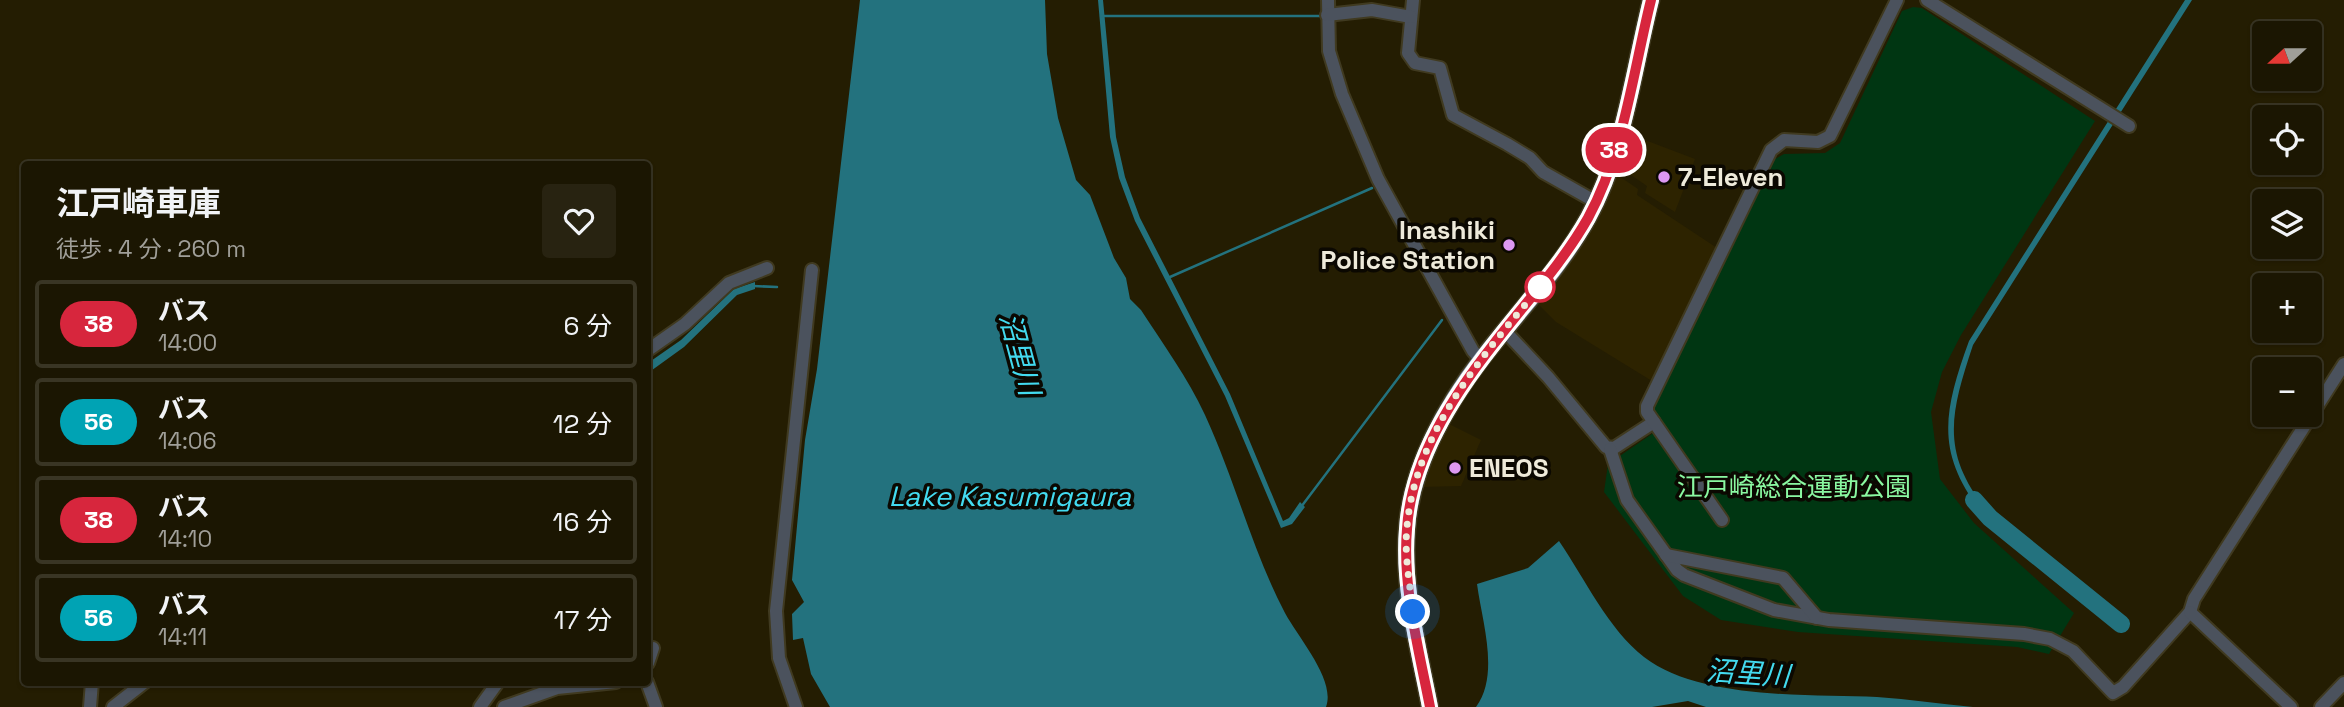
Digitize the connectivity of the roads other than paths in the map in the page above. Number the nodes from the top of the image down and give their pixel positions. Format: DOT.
graph roads {
  1 [pos="1328,0"];
  2 [pos="1413,0"];
  3 [pos="1651,0"];
  4 [pos="1897,0"];
  5 [pos="1927,0"];
  6 [pos="1327,15"];
  7 [pos="1411,17"];
  8 [pos="2129,126"];
  9 [pos="1596,202"];
  10 [pos="767,268"];
  11 [pos="812,270"];
  12 [pos="1504,330"];
  13 [pos="651,348"];
  14 [pos="1481,360"];
  15 [pos="2344,363"];
  16 [pos="1654,422"];
  17 [pos="1610,449"];
  18 [pos="1723,520"];
  19 [pos="1666,555"];
  20 [pos="2190,612"];
  21 [pos="1817,618"];
  22 [pos="653,648"];
  23 [pos="651,654"];
  24 [pos="2344,682"];
  25 [pos="92,686"];
  26 [pos="140,686"];
  27 [pos="495,686"];
  28 [pos="576,686"];
  29 [pos="648,686"];
  30 [pos="1430,705"];
  31 [pos="794,706"];
  32 [pos="90,707"];
  33 [pos="113,707"];
  34 [pos="480,707"];
  35 [pos="504,707"];
  36 [pos="656,707"];
  37 [pos="2291,707"];
  38 [pos="2321,707"];
  1 -- 6 [label="street"];
  2 -- 7 [label="street"];
  3 -- 9 [label="main road"];
  4 -- 16 [label="street"];
  5 -- 8 [label="street"];
  6 -- 7 [label="street"];
  6 -- 14 [label="street"];
  7 -- 9 [label="street"];
  9 -- 12 [label="main road"];
  10 -- 13 [label="street"];
  11 -- 31 [label="street"];
  12 -- 14 [label="main road"];
  12 -- 17 [label="street"];
  14 -- 30 [label="main road"];
  15 -- 20 [label="street"];
  16 -- 17 [label="street"];
  16 -- 18 [label="street"];
  17 -- 19 [label="street"];
  19 -- 21 [label="street"];
  19 -- 21 [label="street"];
  20 -- 21 [label="street"];
  20 -- 37 [label="street"];
  22 -- 23 [label="street"];
  24 -- 38 [label="street"];
  25 -- 32 [label="street"];
  26 -- 33 [label="street"];
  27 -- 34 [label="street"];
  28 -- 35 [label="street"];
  29 -- 36 [label="street"];
}
